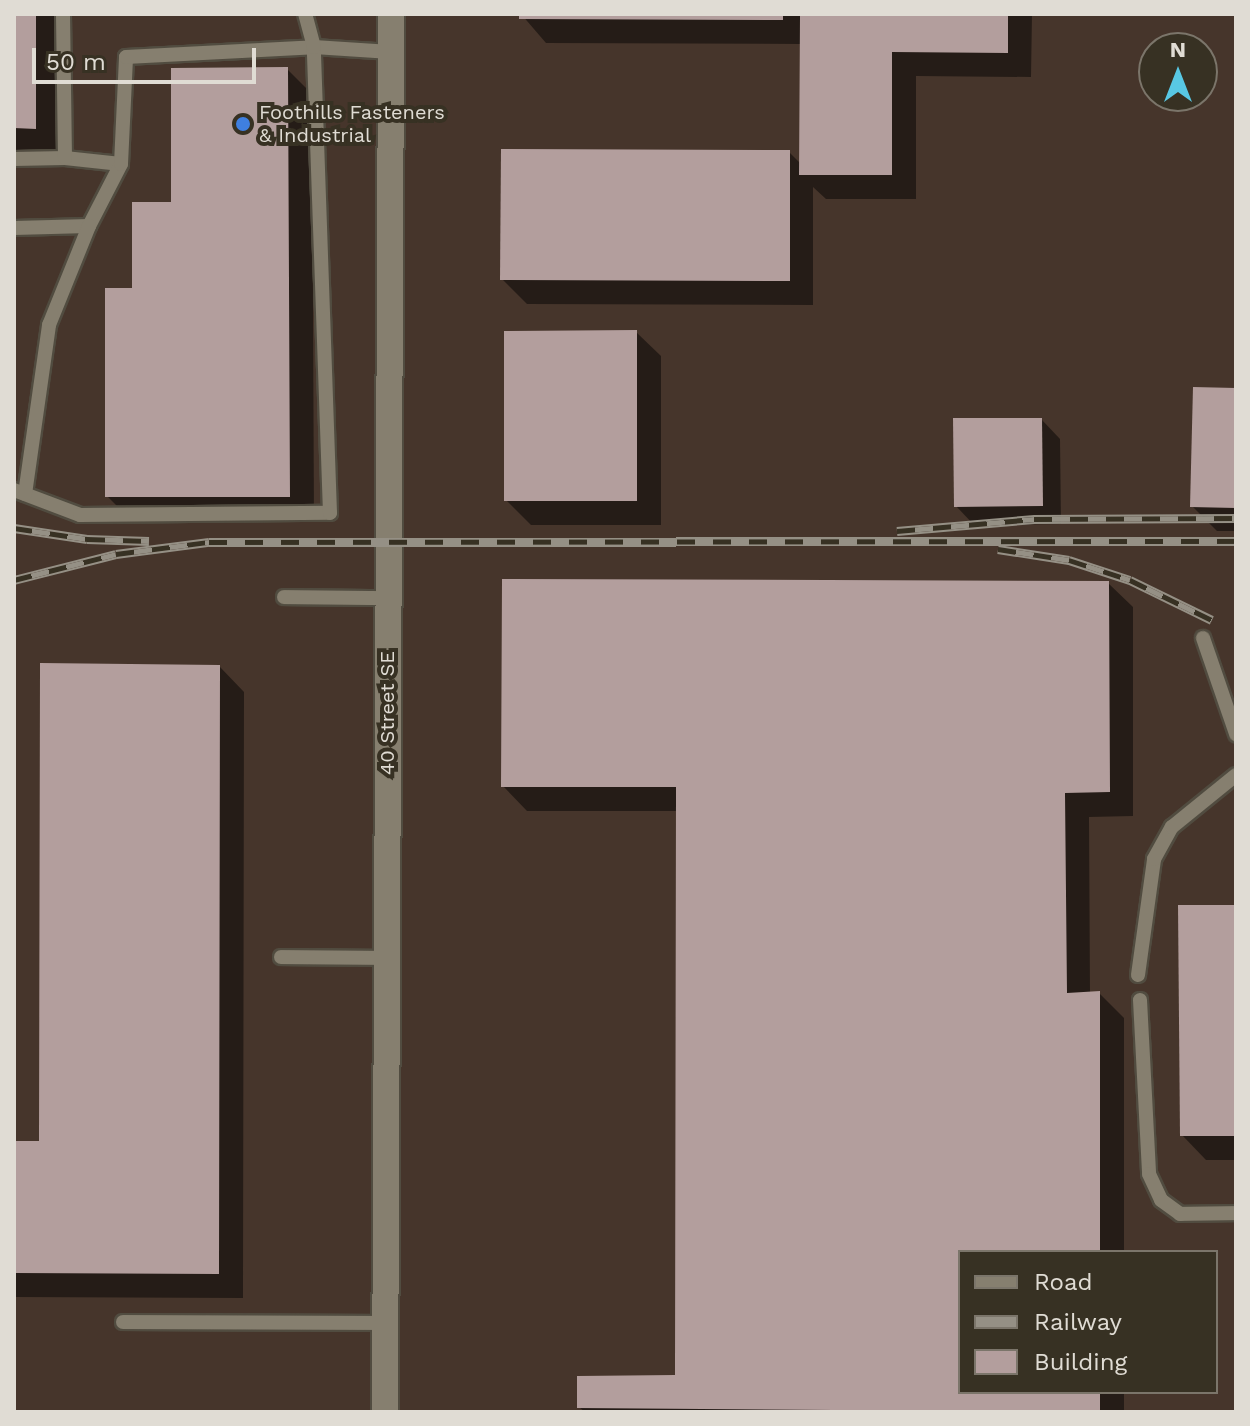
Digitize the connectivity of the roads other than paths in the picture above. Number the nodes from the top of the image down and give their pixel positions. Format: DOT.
graph roads {
  1 [pos="63,14"];
  2 [pos="305,14"];
  3 [pos="391,14"];
  4 [pos="314,47"];
  5 [pos="391,52"];
  6 [pos="65,158"];
  7 [pos="14,159"];
  8 [pos="121,164"];
  9 [pos="89,226"];
  10 [pos="14,228"];
  11 [pos="19,492"];
  12 [pos="284,597"];
  13 [pos="387,598"];
  14 [pos="1203,638"];
  15 [pos="1236,734"];
  16 [pos="1236,775"];
  17 [pos="281,957"];
  18 [pos="386,958"];
  19 [pos="1138,975"];
  20 [pos="1140,1000"];
  21 [pos="1236,1213"];
  22 [pos="123,1322"];
  23 [pos="385,1323"];
  24 [pos="385,1412"];
  1 -- 6 [label="lane"];
  2 -- 4 [label="lane"];
  3 -- 5 [label="street, 40 Street SE"];
  4 -- 5 [label="lane"];
  4 -- 8 [label="lane"];
  4 -- 11 [label="lane"];
  5 -- 13 [label="street, 40 Street SE"];
  6 -- 7 [label="lane"];
  6 -- 8 [label="lane"];
  8 -- 9 [label="lane"];
  9 -- 10 [label="lane"];
  9 -- 11 [label="lane"];
  12 -- 13 [label="lane"];
  13 -- 18 [label="street, 40 Street SE"];
  14 -- 15 [label="lane"];
  16 -- 19 [label="lane"];
  17 -- 18 [label="lane"];
  18 -- 23 [label="street, 40 Street SE"];
  20 -- 21 [label="lane"];
  22 -- 23 [label="lane"];
  23 -- 24 [label="street, 40 Street SE"];
}
